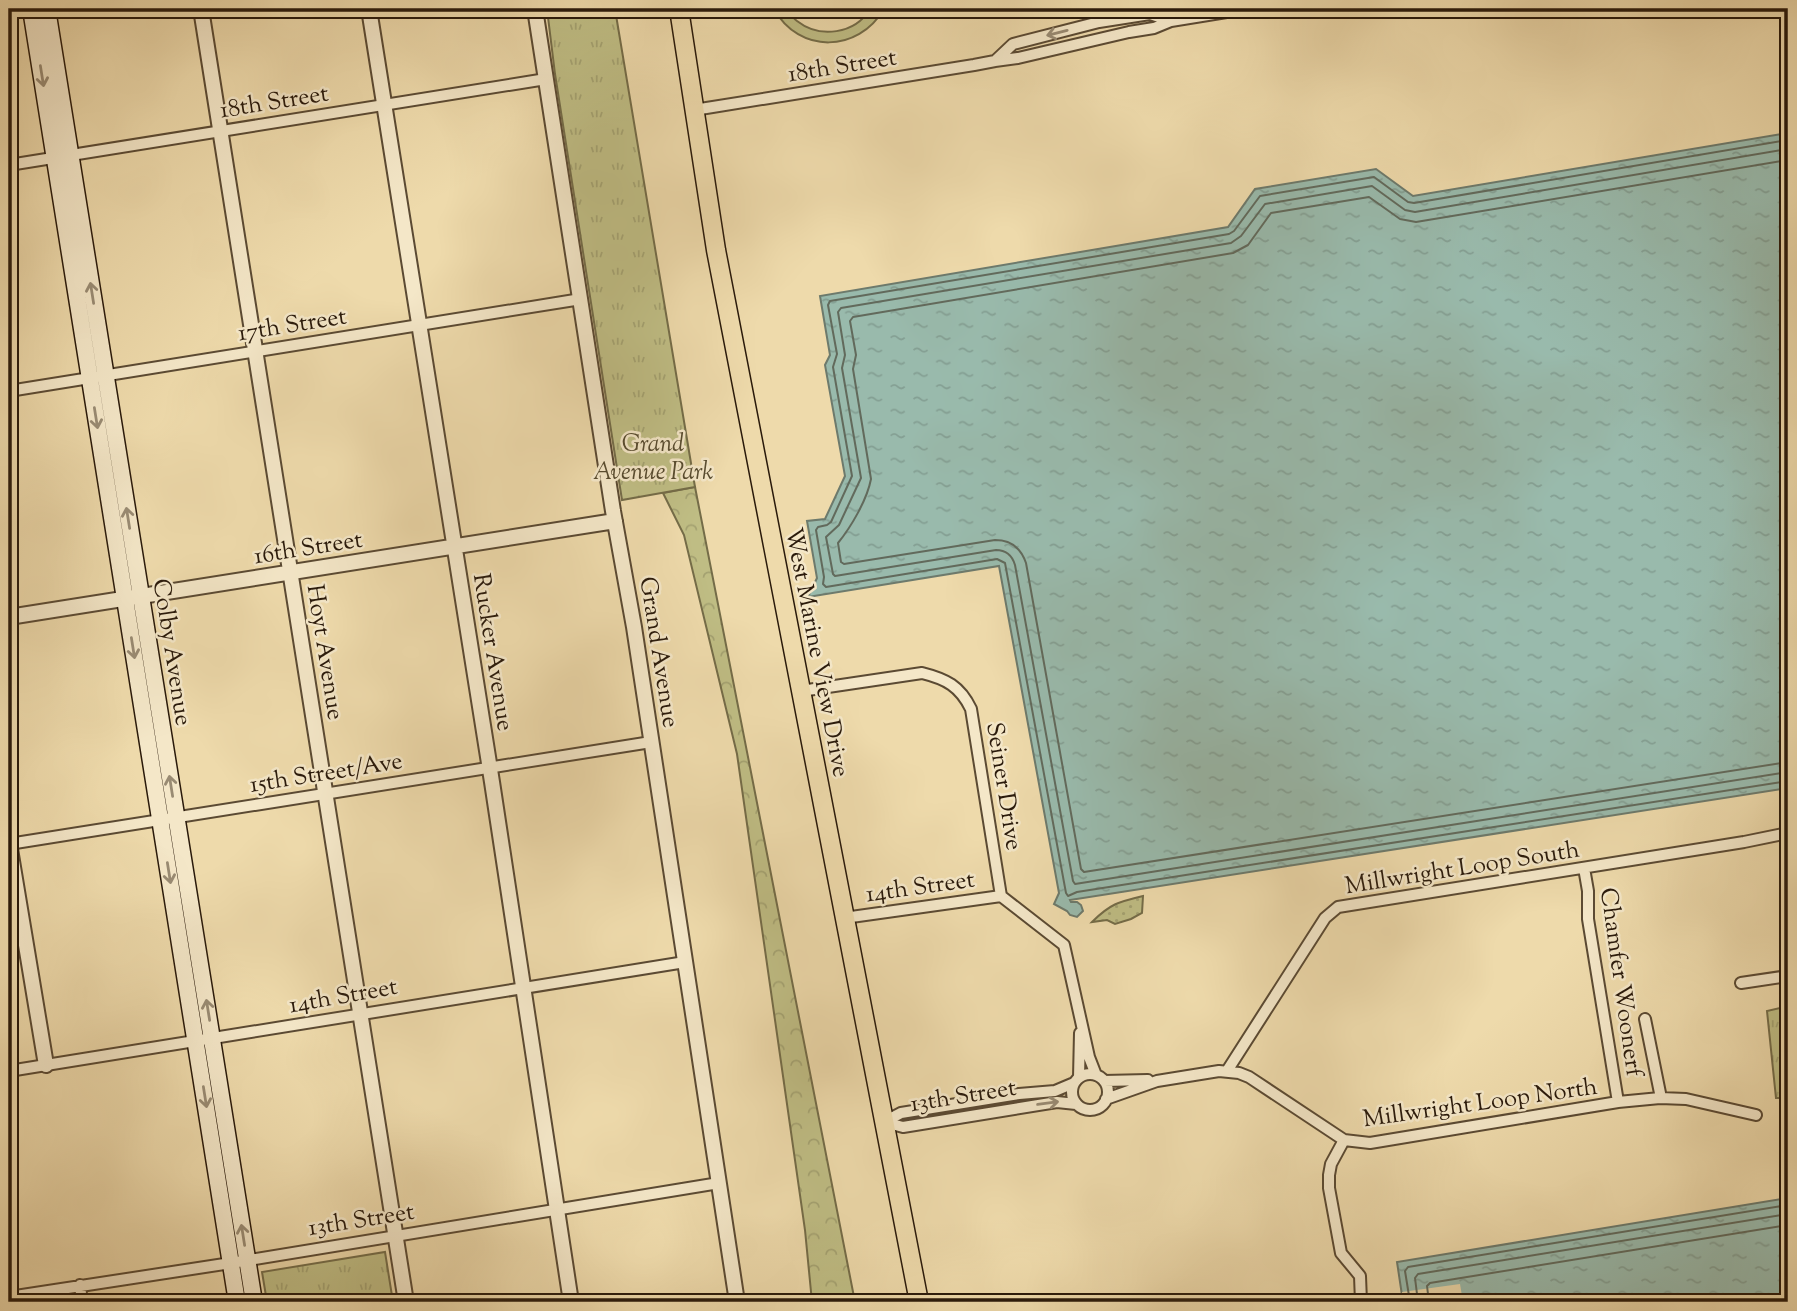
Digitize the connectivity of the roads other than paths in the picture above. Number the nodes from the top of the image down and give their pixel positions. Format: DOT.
graph roads {
  1 [pos="31,9"];
  2 [pos="47,9"];
  3 [pos="201,9"];
  4 [pos="369,9"];
  5 [pos="535,9"];
  6 [pos="679,9"];
  7 [pos="1167,9"];
  8 [pos="1245,9"];
  9 [pos="1171,21"];
  10 [pos="996,61"];
  11 [pos="546,79"];
  12 [pos="384,105"];
  13 [pos="694,110"];
  14 [pos="220,131"];
  15 [pos="62,156"];
  16 [pos="9,164"];
  17 [pos="582,299"];
  18 [pos="419,326"];
  19 [pos="256,351"];
  20 [pos="98,377"];
  21 [pos="9,391"];
  22 [pos="615,521"];
  23 [pos="454,547"];
  24 [pos="290,573"];
  25 [pos="133,598"];
  26 [pos="9,617"];
  27 [pos="801,691"];
  28 [pos="650,741"];
  29 [pos="490,767"];
  30 [pos="326,794"];
  31 [pos="168,819"];
  32 [pos="1788,834"];
  33 [pos="9,844"];
  34 [pos="1584,868"];
  35 [pos="1002,896"];
  36 [pos="845,918"];
  37 [pos="685,962"];
  38 [pos="1788,976"];
  39 [pos="1741,983"];
  40 [pos="523,987"];
  41 [pos="361,1013"];
  42 [pos="1645,1019"];
  43 [pos="1081,1023"];
  44 [pos="204,1040"];
  45 [pos="46,1065"];
  46 [pos="9,1070"];
  47 [pos="1227,1071"];
  48 [pos="1100,1078"];
  49 [pos="1076,1080"];
  50 [pos="1157,1081"];
  51 [pos="1661,1098"];
  52 [pos="1106,1099"];
  53 [pos="1618,1102"];
  54 [pos="1076,1104"];
  55 [pos="1756,1115"];
  56 [pos="884,1122"];
  57 [pos="1344,1140"];
  58 [pos="719,1183"];
  59 [pos="556,1209"];
  60 [pos="396,1235"];
  61 [pos="239,1261"];
  62 [pos="80,1285"];
  63 [pos="9,1297"];
  64 [pos="82,1302"];
  65 [pos="237,1302"];
  66 [pos="254,1302"];
  67 [pos="406,1302"];
  68 [pos="570,1302"];
  69 [pos="737,1302"];
  70 [pos="919,1302"];
  71 [pos="1361,1302"];
  1 -- 15 [label="main road, Colby Avenue, one-way"];
  2 -- 15 [label="main road, Colby Avenue"];
  3 -- 14 [label="street, Hoyt Avenue"];
  4 -- 12 [label="street, Rucker Avenue"];
  5 -- 11 [label="street, Grand Avenue"];
  6 -- 13 [label="main road, West Marine View Drive"];
  7 -- 9 [label="street"];
  8 -- 9 [label="street"];
  9 -- 10 [label="street, 18th Street"];
  9 -- 10 [label="street, 18th Street, one-way"];
  10 -- 13 [label="street, 18th Street"];
  11 -- 12 [label="street, 18th Street"];
  11 -- 17 [label="street, Grand Avenue"];
  12 -- 14 [label="street, 18th Street"];
  12 -- 18 [label="street, Rucker Avenue"];
  13 -- 27 [label="main road, West Marine View Drive"];
  14 -- 15 [label="street, 18th Street"];
  14 -- 19 [label="street, Hoyt Avenue"];
  15 -- 16 [label="street, 18th Street"];
  15 -- 20 [label="main road, Colby Avenue"];
  17 -- 18 [label="street, 17th Street"];
  17 -- 22 [label="street, Grand Avenue"];
  18 -- 19 [label="street, 17th Street"];
  18 -- 23 [label="street, Rucker Avenue"];
  19 -- 20 [label="street, 17th Street"];
  19 -- 24 [label="street, Hoyt Avenue"];
  20 -- 21 [label="street, 17th Street"];
  20 -- 25 [label="main road, Colby Avenue"];
  22 -- 23 [label="street, 16th Street"];
  22 -- 28 [label="street, Grand Avenue"];
  23 -- 24 [label="street, 16th Street"];
  23 -- 29 [label="street, Rucker Avenue"];
  24 -- 25 [label="street, 16th Street"];
  24 -- 30 [label="street, Hoyt Avenue"];
  25 -- 26 [label="street, 16th Street"];
  25 -- 31 [label="main road, Colby Avenue"];
  27 -- 35 [label="street, Seiner Drive"];
  27 -- 36 [label="main road, West Marine View Drive"];
  28 -- 29 [label="street, 15th Street/Ave"];
  28 -- 37 [label="street, Grand Avenue"];
  29 -- 30 [label="street, 15th Street/Ave"];
  29 -- 40 [label="street, Rucker Avenue"];
  30 -- 31 [label="street, 15th Street/Ave"];
  30 -- 41 [label="street, Hoyt Avenue"];
  31 -- 33 [label="street, 15th Street/Ave"];
  31 -- 44 [label="main road, Colby Avenue"];
  32 -- 34 [label="street, Millwright Loop South"];
  33 -- 45 [label="street"];
  34 -- 47 [label="street, Millwright Loop South"];
  34 -- 53 [label="street, Chamfer Woonerf"];
  35 -- 36 [label="street, 14th Street"];
  35 -- 43 [label="street"];
  36 -- 56 [label="main road, West Marine View Drive"];
  37 -- 40 [label="street, 14th Street"];
  37 -- 58 [label="street, Grand Avenue"];
  38 -- 39 [label="street"];
  40 -- 41 [label="street, 14th Street"];
  40 -- 59 [label="street, Rucker Avenue"];
  41 -- 44 [label="street, 14th Street"];
  41 -- 60 [label="street, Hoyt Avenue"];
  42 -- 51 [label="street"];
  43 -- 48 [label="street"];
  43 -- 49 [label="street"];
  44 -- 45 [label="street, 14th Street"];
  44 -- 61 [label="main road, Colby Avenue"];
  45 -- 46 [label="street, 14th Street"];
  47 -- 50 [label="street"];
  47 -- 57 [label="street, Millwright Loop North"];
  48 -- 49 [label="street"];
  48 -- 50 [label="street"];
  48 -- 52 [label="street"];
  49 -- 54 [label="street"];
  49 -- 56 [label="street, 13th Street"];
  50 -- 52 [label="street"];
  51 -- 53 [label="street, Millwright Loop North"];
  51 -- 55 [label="street, Millwright Loop North"];
  52 -- 54 [label="street"];
  53 -- 57 [label="street, Millwright Loop North"];
  56 -- 54 [label="street, 13th Street, one-way"];
  56 -- 70 [label="main road, West Marine View Drive"];
  57 -- 71 [label="street"];
  58 -- 59 [label="street, 13th Street"];
  58 -- 69 [label="street, Grand Avenue"];
  59 -- 60 [label="street, 13th Street"];
  59 -- 68 [label="street, Rucker Avenue"];
  60 -- 61 [label="street, 13th Street"];
  60 -- 67 [label="street, Hoyt Avenue"];
  61 -- 62 [label="street, 13th Street"];
  61 -- 65 [label="main road, Colby Avenue"];
  61 -- 66 [label="main road, Colby Avenue"];
  62 -- 63 [label="street, 13th Street"];
  62 -- 64 [label="street"];
}
